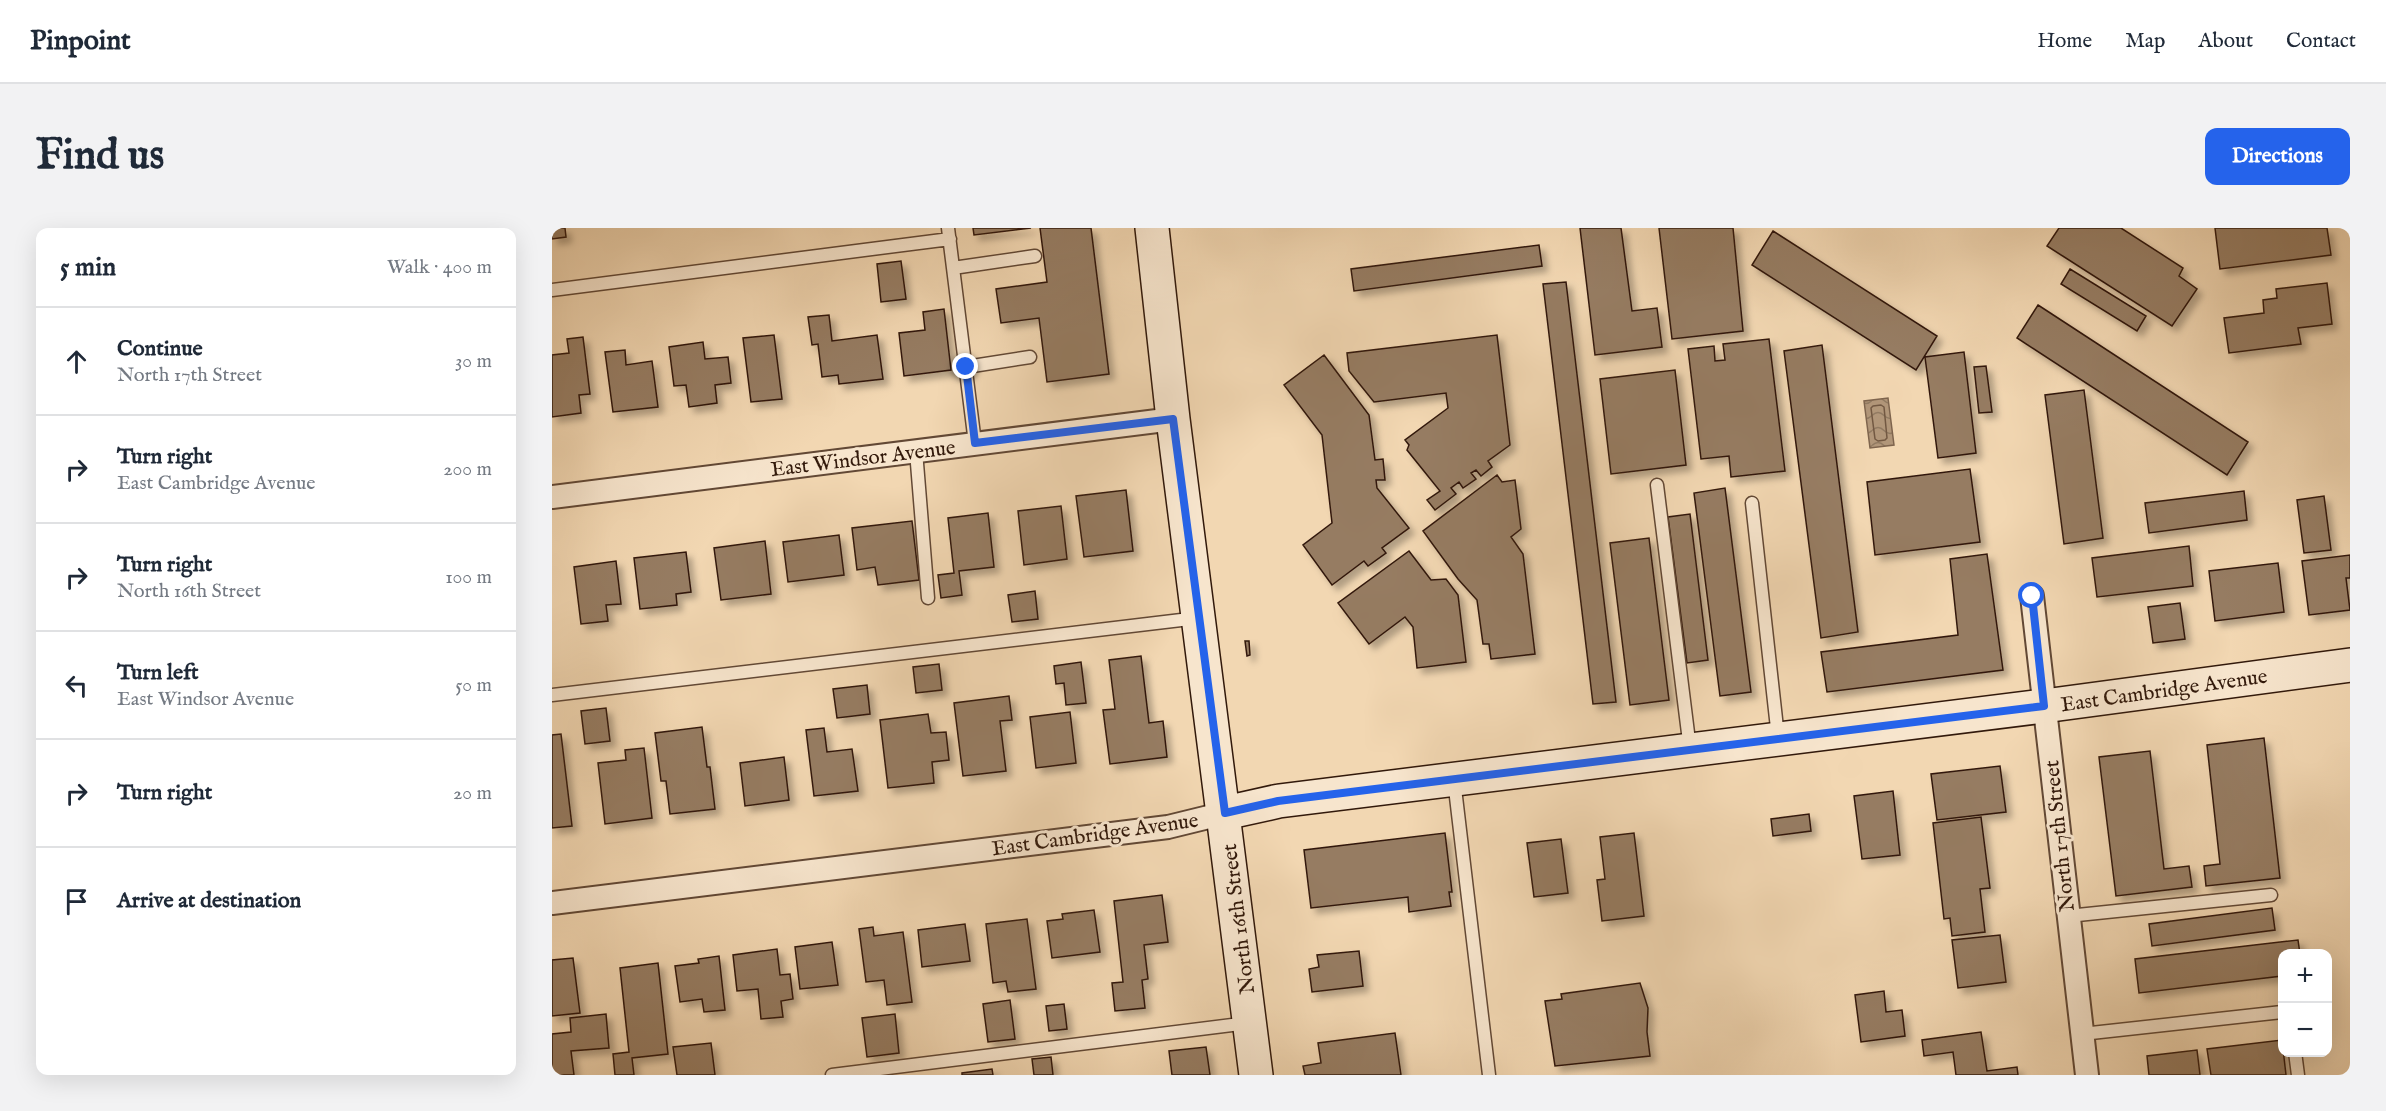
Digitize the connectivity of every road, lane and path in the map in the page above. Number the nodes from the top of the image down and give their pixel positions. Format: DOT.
graph roads {
  1 [pos="1152,228"];
  2 [pos="949,234"];
  3 [pos="1035,256"];
  4 [pos="953,268"];
  5 [pos="552,290"];
  6 [pos="1030,357"];
  7 [pos="966,367"];
  8 [pos="1173,419"];
  9 [pos="975,443"];
  10 [pos="916,451"];
  11 [pos="1657,485"];
  12 [pos="552,497"];
  13 [pos="1752,503"];
  14 [pos="2032,596"];
  15 [pos="928,598"];
  16 [pos="1199,618"];
  17 [pos="2350,665"];
  18 [pos="552,695"];
  19 [pos="2044,706"];
  20 [pos="1778,739"];
  21 [pos="1690,750"];
  22 [pos="1454,779"];
  23 [pos="1225,813"];
  24 [pos="2271,895"];
  25 [pos="552,903"];
  26 [pos="2068,916"];
  27 [pos="2278,1013"];
  28 [pos="1250,1023"];
  29 [pos="2082,1034"];
  30 [pos="2296,1057"];
  31 [pos="832,1075"];
  32 [pos="1256,1075"];
  33 [pos="1489,1075"];
  34 [pos="2087,1075"];
  35 [pos="2298,1075"];
  1 -- 8 [label="street, North 16th Street"];
  2 -- 4 [label="lane"];
  2 -- 5 [label="lane"];
  3 -- 4 [label="lane"];
  4 -- 7 [label="lane"];
  6 -- 7 [label="lane"];
  7 -- 9 [label="lane"];
  8 -- 9 [label="street, East Windsor Avenue"];
  8 -- 16 [label="street, North 16th Street"];
  9 -- 10 [label="street, East Windsor Avenue"];
  10 -- 12 [label="street, East Windsor Avenue"];
  10 -- 15 [label="lane"];
  11 -- 21 [label="lane"];
  13 -- 20 [label="lane"];
  14 -- 19 [label="street, North 17th Street"];
  16 -- 18 [label="lane"];
  16 -- 23 [label="street, North 16th Street"];
  17 -- 19 [label="street, East Cambridge Avenue"];
  19 -- 20 [label="street, East Cambridge Avenue"];
  19 -- 26 [label="street, North 17th Street"];
  20 -- 21 [label="street, East Cambridge Avenue"];
  21 -- 22 [label="street, East Cambridge Avenue"];
  22 -- 23 [label="street, East Cambridge Avenue"];
  22 -- 33 [label="lane"];
  23 -- 25 [label="street, East Cambridge Avenue"];
  23 -- 28 [label="street, North 16th Street"];
  24 -- 26 [label="lane"];
  26 -- 29 [label="street, North 17th Street"];
  27 -- 29 [label="lane"];
  28 -- 31 [label="lane"];
  28 -- 32 [label="street, North 16th Street"];
  29 -- 34 [label="street, North 17th Street"];
  30 -- 35 [label="lane"];
}
